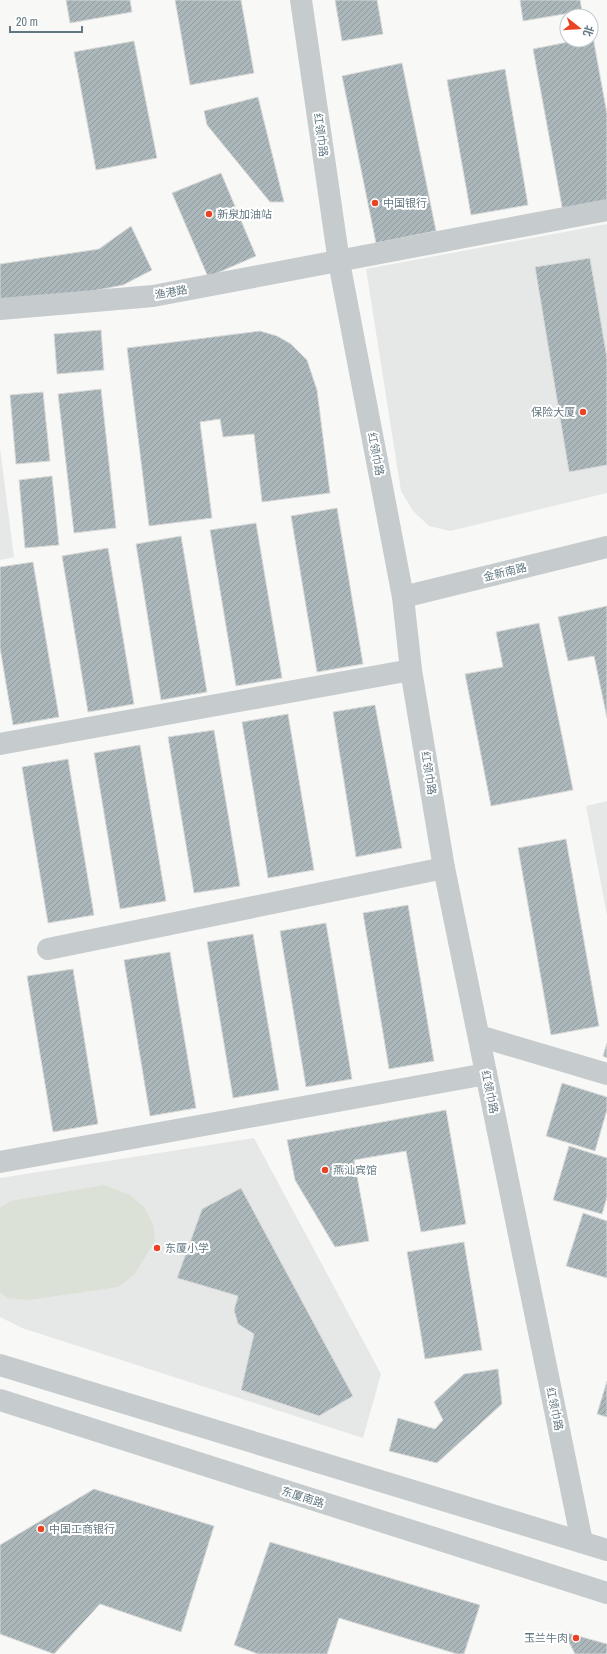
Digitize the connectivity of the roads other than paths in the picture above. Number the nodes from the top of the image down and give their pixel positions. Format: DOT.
graph roads {
  1 [pos="301,0"];
  2 [pos="607,210"];
  3 [pos="339,262"];
  4 [pos="0,310"];
  5 [pos="607,547"];
  6 [pos="403,597"];
  7 [pos="411,670"];
  8 [pos="0,744"];
  9 [pos="444,868"];
  10 [pos="48,949"];
  11 [pos="479,1036"];
  12 [pos="486,1074"];
  13 [pos="607,1074"];
  14 [pos="0,1162"];
  15 [pos="0,1365"];
  16 [pos="0,1400"];
  17 [pos="582,1542"];
  18 [pos="607,1550"];
  19 [pos="607,1593"];
  1 -- 3 [label="street, 红领巾路"];
  2 -- 3 [label="street, 渔港路"];
  3 -- 4 [label="street, 渔港路"];
  3 -- 6 [label="street, 红领巾路"];
  5 -- 6 [label="street, 金新南路"];
  6 -- 7 [label="street, 红领巾路"];
  7 -- 8 [label="street"];
  7 -- 9 [label="street, 红领巾路"];
  9 -- 10 [label="street"];
  9 -- 11 [label="street, 红领巾路"];
  11 -- 12 [label="street, 红领巾路"];
  11 -- 13 [label="street"];
  12 -- 14 [label="street"];
  12 -- 17 [label="street, 红领巾路"];
  15 -- 17 [label="street"];
  16 -- 19 [label="street, 东厦南路"];
  17 -- 18 [label="street"];
}
